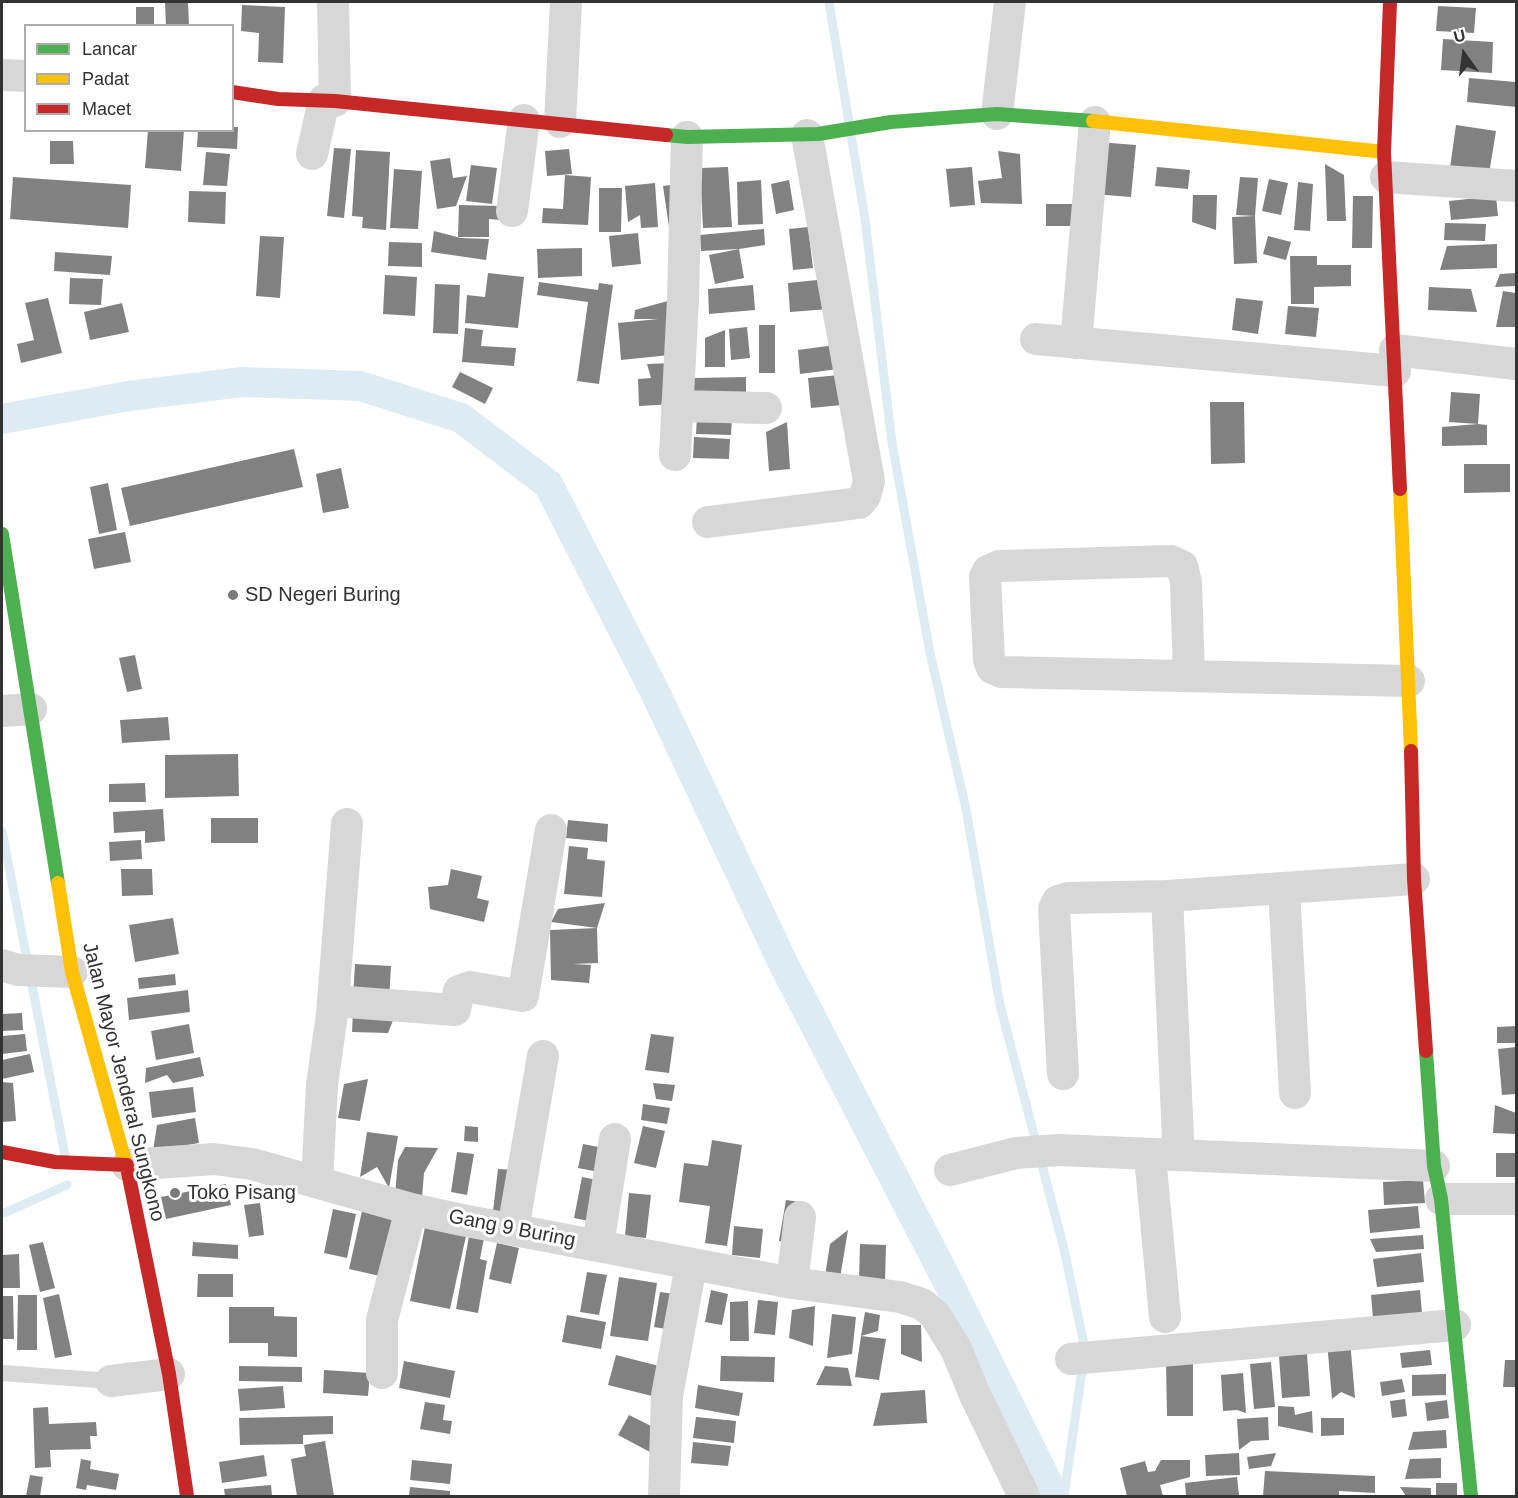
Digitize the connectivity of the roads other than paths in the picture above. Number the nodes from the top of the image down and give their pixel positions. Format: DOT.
graph roads {
  1 [pos="333,2"];
  2 [pos="566,2"];
  3 [pos="1010,2"];
  4 [pos="1390,2"];
  5 [pos="2,75"];
  6 [pos="24,76"];
  7 [pos="234,92"];
  8 [pos="329,100"];
  9 [pos="997,114"];
  10 [pos="524,120"];
  11 [pos="560,122"];
  12 [pos="1095,122"];
  13 [pos="813,134"];
  14 [pos="687,136"];
  15 [pos="312,154"];
  16 [pos="1385,165"];
  17 [pos="1516,186"];
  18 [pos="512,211"];
  19 [pos="1036,339"];
  20 [pos="1076,343"];
  21 [pos="1395,360"];
  22 [pos="1516,363"];
  23 [pos="677,406"];
  24 [pos="766,408"];
  25 [pos="675,455"];
  26 [pos="708,522"];
  27 [pos="2,534"];
  28 [pos="1189,676"];
  29 [pos="1409,681"];
  30 [pos="14,710"];
  31 [pos="347,824"];
  32 [pos="551,830"];
  33 [pos="1414,879"];
  34 [pos="1284,889"];
  35 [pos="1167,896"];
  36 [pos="34,969"];
  37 [pos="334,1001"];
  38 [pos="543,1056"];
  39 [pos="1063,1074"];
  40 [pos="1295,1093"];
  41 [pos="1178,1138"];
  42 [pos="615,1139"];
  43 [pos="2,1152"];
  44 [pos="1150,1156"];
  45 [pos="127,1165"];
  46 [pos="1434,1167"];
  47 [pos="950,1170"];
  48 [pos="317,1182"];
  49 [pos="1441,1199"];
  50 [pos="1516,1200"];
  51 [pos="411,1209"];
  52 [pos="800,1217"];
  53 [pos="513,1229"];
  54 [pos="598,1245"];
  55 [pos="692,1265"];
  56 [pos="792,1283"];
  57 [pos="1165,1317"];
  58 [pos="1455,1325"];
  59 [pos="1084,1358"];
  60 [pos="2,1373"];
  61 [pos="382,1373"];
  62 [pos="136,1378"];
  63 [pos="187,1497"];
  64 [pos="664,1497"];
  65 [pos="1024,1497"];
  66 [pos="1471,1497"];
  1 -- 8 [label="street"];
  2 -- 11 [label="street"];
  3 -- 9 [label="street"];
  4 -- 16 [label="street"];
  5 -- 6 [label="street"];
  7 -- 8 [label="street"];
  8 -- 10 [label="street"];
  8 -- 15 [label="street"];
  9 -- 12 [label="street"];
  9 -- 13 [label="street"];
  10 -- 11 [label="street"];
  10 -- 18 [label="street"];
  11 -- 14 [label="street"];
  12 -- 16 [label="street"];
  12 -- 20 [label="street"];
  13 -- 14 [label="street"];
  13 -- 26 [label="street"];
  14 -- 23 [label="street"];
  16 -- 17 [label="street"];
  16 -- 21 [label="street"];
  19 -- 20 [label="street"];
  20 -- 21 [label="street"];
  21 -- 22 [label="street"];
  21 -- 29 [label="street"];
  23 -- 24 [label="street"];
  23 -- 25 [label="street"];
  27 -- 30 [label="street, Jalan Mayor Jenderal Sungkono"];
  28 -- 28 [label="street"];
  28 -- 29 [label="street"];
  29 -- 33 [label="street"];
  30 -- 36 [label="street, Jalan Mayor Jenderal Sungkono"];
  31 -- 37 [label="street"];
  32 -- 37 [label="street"];
  33 -- 34 [label="street"];
  33 -- 46 [label="street"];
  34 -- 35 [label="street"];
  34 -- 40 [label="street"];
  35 -- 39 [label="street"];
  35 -- 41 [label="street"];
  36 -- 45 [label="street, Jalan Mayor Jenderal Sungkono"];
  37 -- 48 [label="street"];
  38 -- 53 [label="street"];
  42 -- 54 [label="street"];
  43 -- 45 [label="street"];
  44 -- 46 [label="street"];
  44 -- 47 [label="street"];
  44 -- 57 [label="street"];
  45 -- 48 [label="street, Gang 9 Buring"];
  45 -- 62 [label="street, Jalan Mayor Jenderal Sungkono"];
  46 -- 49 [label="street"];
  48 -- 51 [label="street, Gang 9 Buring"];
  49 -- 50 [label="street"];
  49 -- 58 [label="street"];
  51 -- 53 [label="street, Gang 9 Buring"];
  51 -- 61 [label="street"];
  52 -- 56 [label="street"];
  53 -- 54 [label="street, Gang 9 Buring"];
  54 -- 55 [label="street, Gang 9 Buring"];
  55 -- 56 [label="street, Gang 9 Buring"];
  55 -- 64 [label="street"];
  56 -- 65 [label="street, Gang 9 Buring"];
  58 -- 59 [label="street"];
  58 -- 66 [label="street"];
  60 -- 62 [label="lane"];
  62 -- 63 [label="street, Jalan Mayor Jenderal Sungkono"];
}
